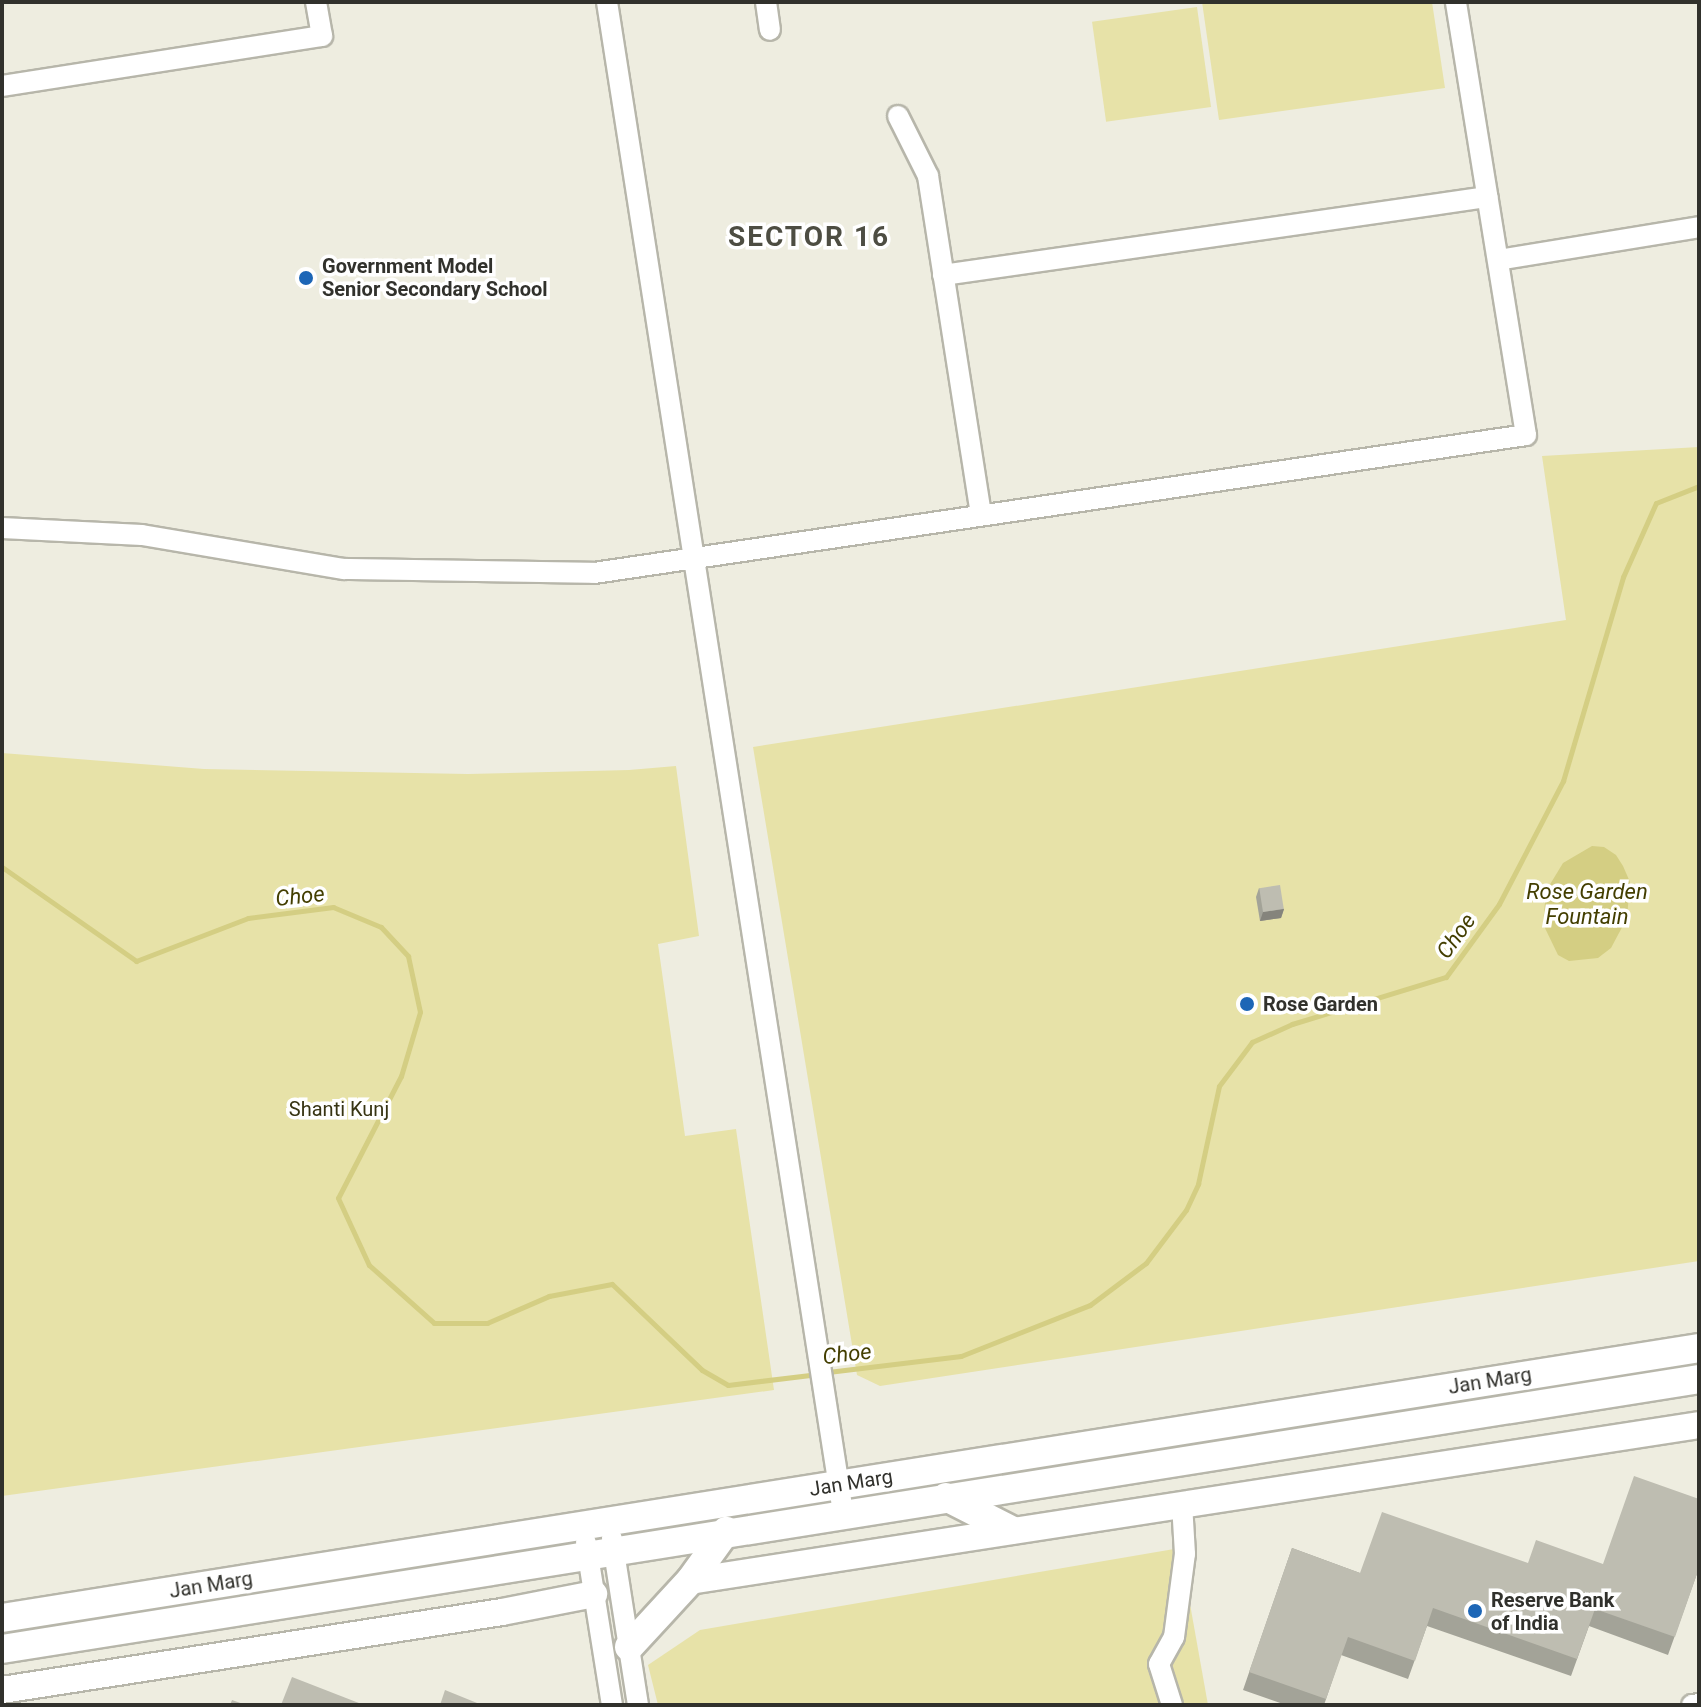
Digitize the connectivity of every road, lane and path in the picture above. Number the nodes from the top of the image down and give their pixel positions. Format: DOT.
graph roads {
  1 [pos="316,2"];
  2 [pos="607,2"];
  3 [pos="766,2"];
  4 [pos="1456,2"];
  5 [pos="770,30"];
  6 [pos="2,86"];
  7 [pos="898,116"];
  8 [pos="1487,197"];
  9 [pos="1699,227"];
  10 [pos="1498,260"];
  11 [pos="943,275"];
  12 [pos="981,515"];
  13 [pos="2,528"];
  14 [pos="695,557"];
  15 [pos="1699,1348"];
  16 [pos="1699,1379"];
  17 [pos="1699,1425"];
  18 [pos="946,1497"];
  19 [pos="841,1499"];
  20 [pos="1182,1503"];
  21 [pos="596,1523"];
  22 [pos="1011,1530"];
  23 [pos="726,1531"];
  24 [pos="601,1552"];
  25 [pos="690,1581"];
  26 [pos="594,1594"];
  27 [pos="2,1618"];
  28 [pos="629,1647"];
  29 [pos="2,1649"];
  30 [pos="2,1690"];
  31 [pos="1699,1704"];
  32 [pos="612,1705"];
  33 [pos="638,1705"];
  34 [pos="1172,1705"];
  35 [pos="1692,1705"];
  1 -- 6 [label="street"];
  2 -- 14 [label="street"];
  3 -- 5 [label="street"];
  4 -- 8 [label="street"];
  7 -- 11 [label="street"];
  8 -- 10 [label="street"];
  8 -- 11 [label="street"];
  9 -- 10 [label="street"];
  10 -- 12 [label="street"];
  11 -- 12 [label="street"];
  12 -- 14 [label="street"];
  13 -- 14 [label="street"];
  14 -- 19 [label="street"];
  15 -- 19 [label="main road, Jan Marg"];
  16 -- 18 [label="main road, Jan Marg"];
  17 -- 20 [label="street"];
  18 -- 19 [label="main road, Jan Marg"];
  18 -- 22 [label="main road"];
  19 -- 21 [label="main road, Jan Marg"];
  19 -- 23 [label="main road, Jan Marg"];
  20 -- 22 [label="street"];
  20 -- 34 [label="street"];
  21 -- 24 [label="street"];
  21 -- 27 [label="main road, Jan Marg"];
  22 -- 25 [label="street"];
  23 -- 24 [label="main road, Jan Marg"];
  23 -- 25 [label="main road"];
  24 -- 26 [label="street"];
  24 -- 28 [label="street"];
  24 -- 29 [label="main road, Jan Marg"];
  25 -- 28 [label="main road"];
  26 -- 30 [label="street"];
  26 -- 32 [label="street"];
  28 -- 33 [label="street"];
  31 -- 35 [label="street"];
}
